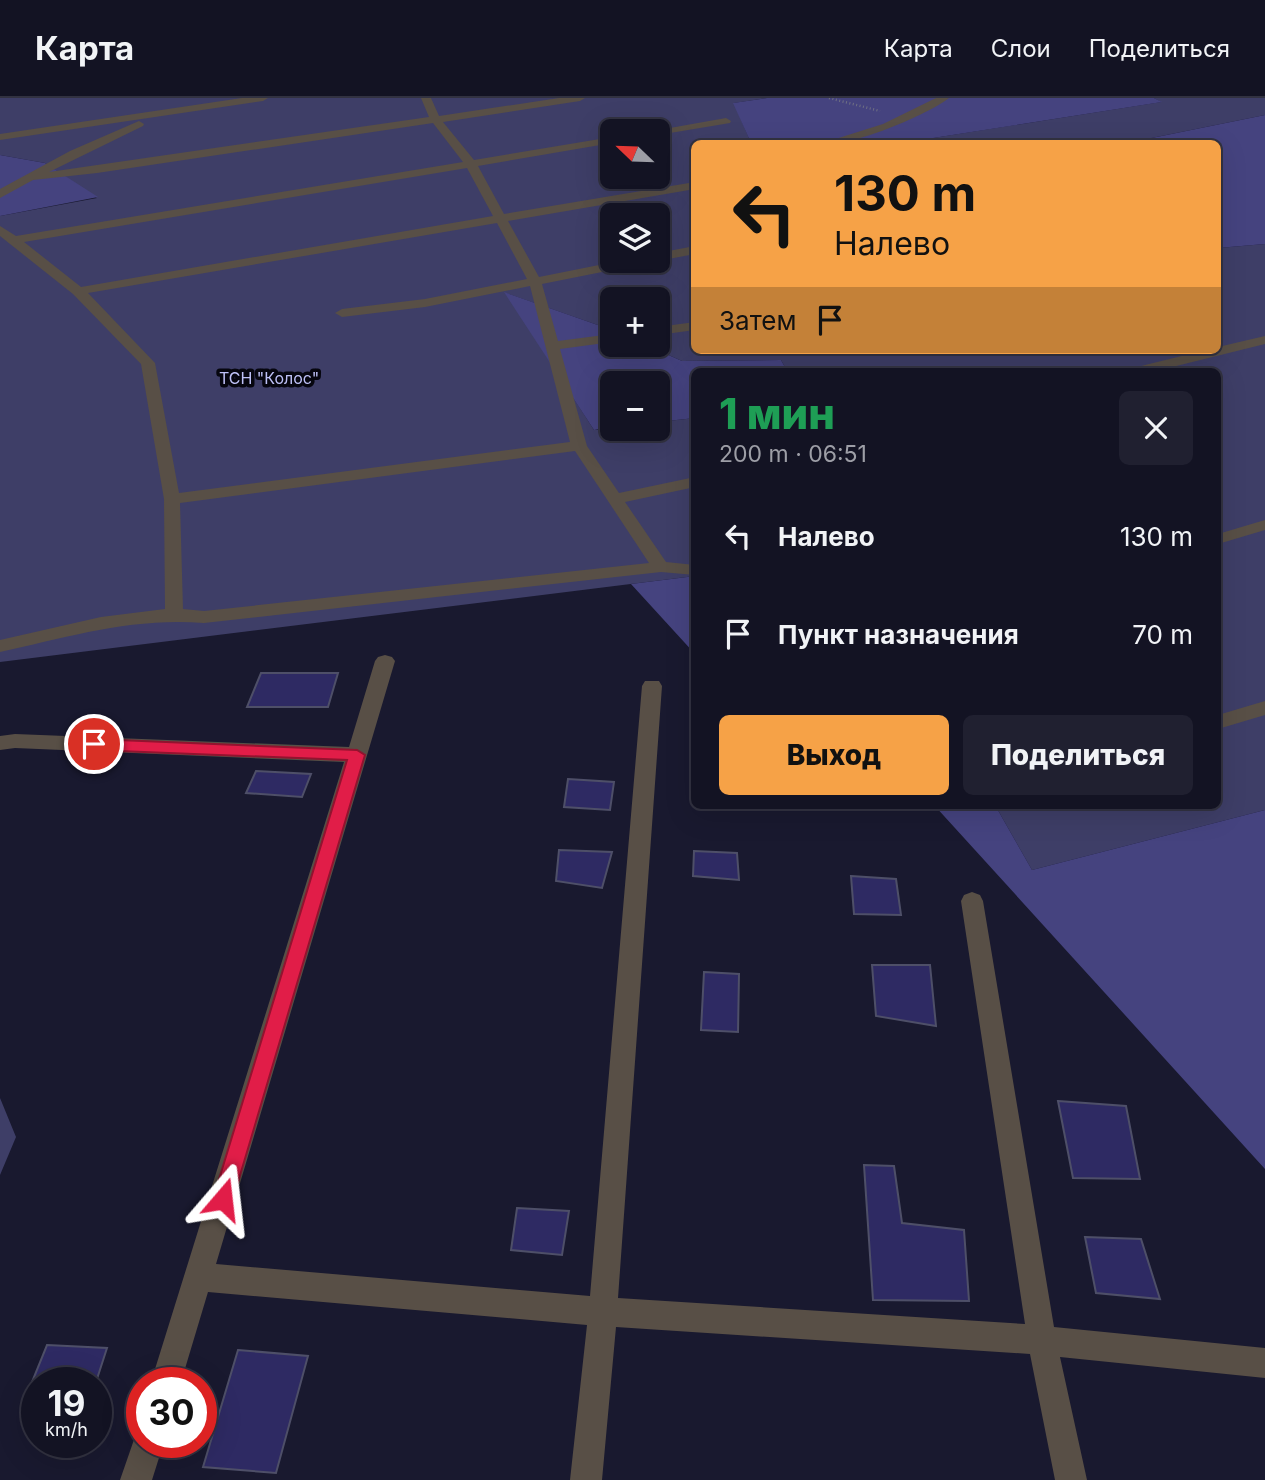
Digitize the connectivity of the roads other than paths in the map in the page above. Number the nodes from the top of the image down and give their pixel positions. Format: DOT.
graph roads {
  1 [pos="199,98"];
  2 [pos="263,98"];
  3 [pos="426,98"];
  4 [pos="580,98"];
  5 [pos="944,98"];
  6 [pos="164,112"];
  7 [pos="435,118"];
  8 [pos="726,121"];
  9 [pos="670,130"];
  10 [pos="0,137"];
  11 [pos="838,140"];
  12 [pos="600,142"];
  13 [pos="471,164"];
  14 [pos="32,177"];
  15 [pos="691,186"];
  16 [pos="0,194"];
  17 [pos="500,217"];
  18 [pos="0,230"];
  19 [pos="16,240"];
  20 [pos="691,251"];
  21 [pos="670,255"];
  22 [pos="600,268"];
  23 [pos="533,280"];
  24 [pos="78,291"];
  25 [pos="342,313"];
  26 [pos="691,327"];
  27 [pos="670,329"];
  28 [pos="600,340"];
  29 [pos="1265,340"];
  30 [pos="552,346"];
  31 [pos="1221,351"];
  32 [pos="1208,354"];
  33 [pos="1150,368"];
  34 [pos="579,446"];
  35 [pos="691,483"];
  36 [pos="172,499"];
  37 [pos="615,499"];
  38 [pos="1265,525"];
  39 [pos="1221,538"];
  40 [pos="661,567"];
  41 [pos="691,570"];
  42 [pos="174,613"];
  43 [pos="0,646"];
  44 [pos="385,661"];
  45 [pos="652,685"];
  46 [pos="1265,708"];
  47 [pos="1221,721"];
  48 [pos="0,743"];
  49 [pos="357,755"];
  50 [pos="972,901"];
  51 [pos="200,1277"];
  52 [pos="603,1312"];
  53 [pos="1042,1340"];
  54 [pos="1265,1363"];
  55 [pos="171,1367"];
  56 [pos="143,1458"];
  57 [pos="136,1480"];
  58 [pos="586,1480"];
  59 [pos="1071,1480"];
  1 -- 6 [label="street"];
  2 -- 6 [label="street"];
  3 -- 7 [label="street"];
  4 -- 7 [label="street"];
  5 -- 11 [label="street"];
  6 -- 10 [label="street"];
  6 -- 14 [label="street"];
  7 -- 13 [label="street"];
  7 -- 14 [label="street"];
  8 -- 9 [label="street"];
  12 -- 13 [label="street"];
  13 -- 17 [label="street"];
  13 -- 19 [label="street"];
  14 -- 16 [label="street"];
  15 -- 17 [label="street"];
  17 -- 23 [label="street"];
  17 -- 24 [label="street"];
  18 -- 19 [label="street"];
  19 -- 24 [label="street"];
  20 -- 21 [label="street"];
  22 -- 23 [label="street"];
  23 -- 25 [label="street"];
  23 -- 30 [label="street"];
  24 -- 36 [label="street"];
  26 -- 27 [label="street"];
  28 -- 30 [label="street"];
  29 -- 31 [label="street"];
  30 -- 34 [label="street"];
  32 -- 33 [label="street"];
  34 -- 36 [label="street"];
  34 -- 37 [label="street"];
  35 -- 37 [label="street"];
  36 -- 42 [label="street"];
  37 -- 40 [label="street"];
  38 -- 39 [label="street"];
  40 -- 41 [label="street"];
  40 -- 42 [label="street"];
  42 -- 43 [label="street"];
  44 -- 49 [label="street"];
  45 -- 52 [label="street"];
  46 -- 47 [label="street"];
  48 -- 49 [label="street"];
  49 -- 51 [label="street"];
  50 -- 53 [label="street"];
  51 -- 52 [label="street"];
  51 -- 55 [label="street"];
  52 -- 53 [label="street"];
  52 -- 58 [label="street"];
  53 -- 54 [label="street"];
  53 -- 59 [label="street"];
  56 -- 57 [label="street"];
}
